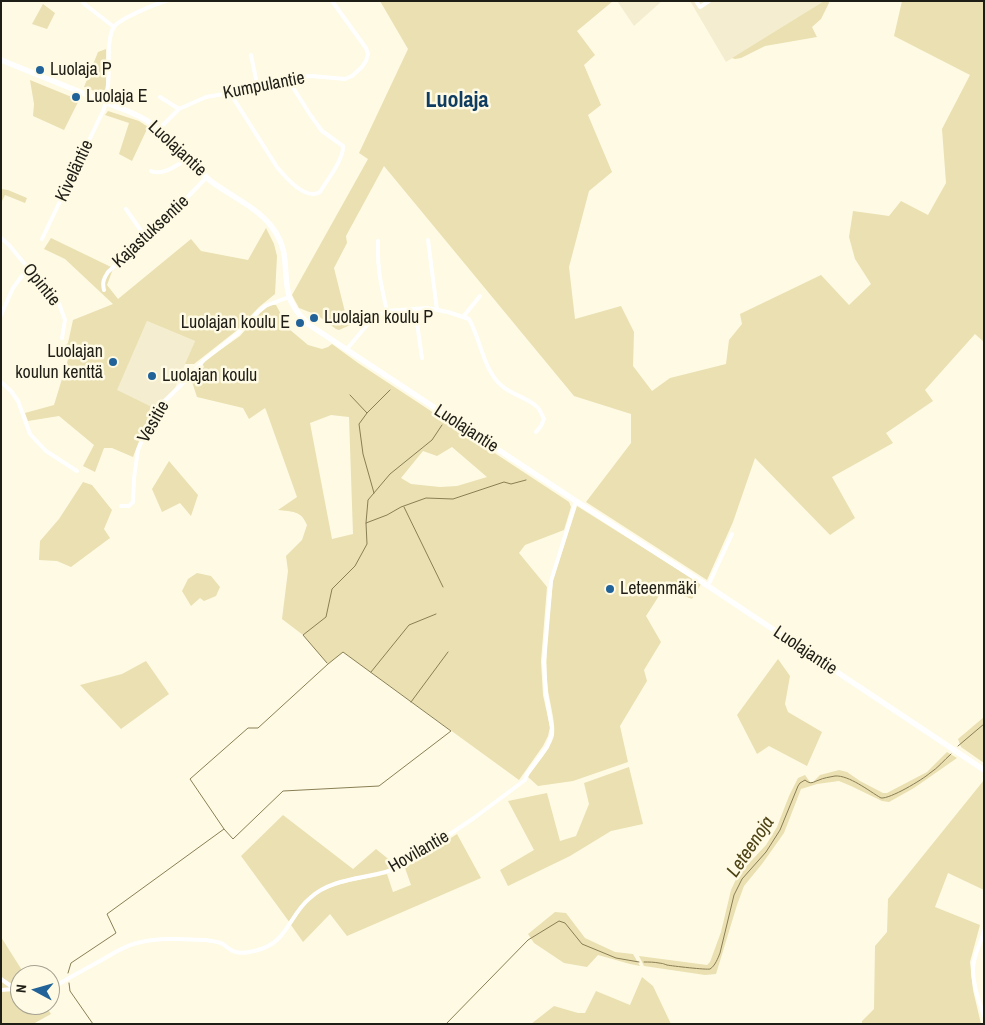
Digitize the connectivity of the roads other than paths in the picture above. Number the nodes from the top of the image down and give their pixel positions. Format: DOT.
graph roads {
  1 [pos="166,1"];
  2 [pos="332,1"];
  3 [pos="696,1"];
  4 [pos="709,1"];
  5 [pos="83,3"];
  6 [pos="114,27"];
  7 [pos="250,55"];
  8 [pos="1,60"];
  9 [pos="287,78"];
  10 [pos="258,84"];
  11 [pos="230,93"];
  12 [pos="160,97"];
  13 [pos="105,103"];
  14 [pos="179,109"];
  15 [pos="158,129"];
  16 [pos="187,158"];
  17 [pos="151,171"];
  18 [pos="206,177"];
  19 [pos="126,209"];
  20 [pos="1,238"];
  21 [pos="146,238"];
  22 [pos="42,239"];
  23 [pos="428,240"];
  24 [pos="378,241"];
  25 [pos="28,268"];
  26 [pos="104,290"];
  27 [pos="480,296"];
  28 [pos="289,297"];
  29 [pos="416,309"];
  30 [pos="437,310"];
  31 [pos="387,311"];
  32 [pos="1,315"];
  33 [pos="463,317"];
  34 [pos="62,338"];
  35 [pos="346,350"];
  36 [pos="422,358"];
  37 [pos="1,382"];
  38 [pos="536,432"];
  39 [pos="76,471"];
  40 [pos="576,502"];
  41 [pos="121,506"];
  42 [pos="732,534"];
  43 [pos="708,586"];
  44 [pos="982,766"];
  45 [pos="984,931"];
  46 [pos="60,983"];
  47 [pos="984,1016"];
  1 -- 6 [label="street"];
  2 -- 9 [label="street, Kumpulantie"];
  3 -- 4 [label="street"];
  5 -- 6 [label="street"];
  6 -- 13 [label="street, Kiveläntie"];
  7 -- 10 [label="street"];
  8 -- 13 [label="main road, Luolajantie"];
  9 -- 10 [label="street, Kumpulantie"];
  9 -- 11 [label="street"];
  10 -- 11 [label="street, Kumpulantie"];
  11 -- 14 [label="street, Kumpulantie"];
  12 -- 14 [label="street"];
  13 -- 15 [label="main road, Luolajantie"];
  13 -- 22 [label="street, Kiveläntie"];
  14 -- 15 [label="street, Kumpulantie"];
  15 -- 16 [label="main road, Luolajantie"];
  16 -- 17 [label="street"];
  16 -- 18 [label="main road, Luolajantie"];
  18 -- 21 [label="street, Kajastuksentie"];
  18 -- 28 [label="main road, Luolajantie"];
  19 -- 21 [label="street"];
  20 -- 25 [label="street, Opintie"];
  21 -- 26 [label="street, Kajastuksentie"];
  23 -- 30 [label="street"];
  24 -- 31 [label="street"];
  25 -- 32 [label="street"];
  25 -- 34 [label="street, Opintie"];
  27 -- 33 [label="street"];
  28 -- 35 [label="main road, Luolajantie"];
  28 -- 41 [label="street, Vesitie"];
  29 -- 30 [label="street"];
  29 -- 31 [label="street"];
  29 -- 36 [label="street"];
  30 -- 33 [label="street"];
  31 -- 35 [label="street"];
  33 -- 38 [label="street"];
  35 -- 40 [label="main road, Luolajantie"];
  37 -- 39 [label="street"];
  40 -- 43 [label="main road, Luolajantie"];
  40 -- 46 [label="street, Hovilantie"];
  42 -- 43 [label="street"];
  43 -- 44 [label="main road, Luolajantie"];
  45 -- 47 [label="street"];
}
